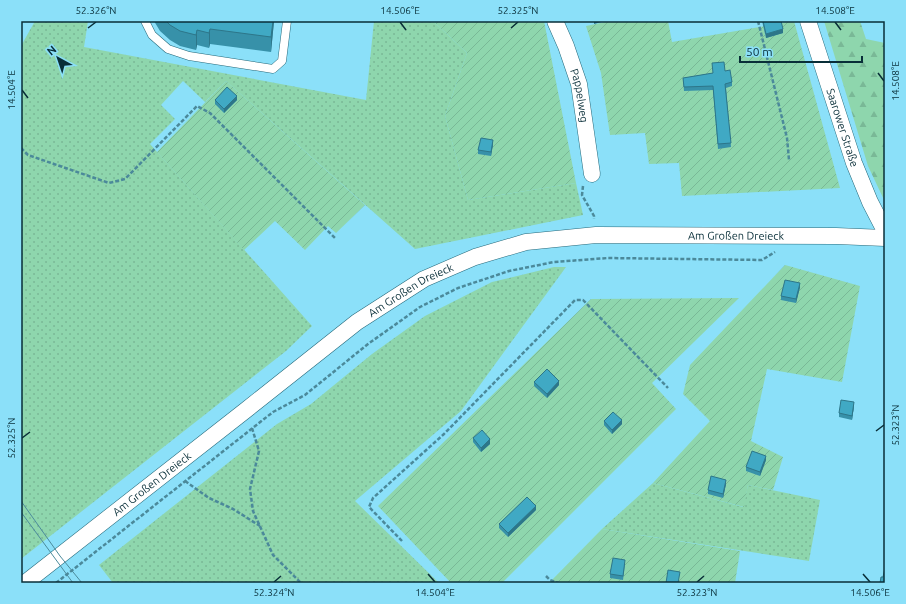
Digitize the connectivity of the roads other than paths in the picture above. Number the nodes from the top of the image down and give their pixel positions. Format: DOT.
graph roads {
  1 [pos="145,21"];
  2 [pos="287,21"];
  3 [pos="555,21"];
  4 [pos="808,21"];
  5 [pos="592,174"];
  6 [pos="885,231"];
  7 [pos="885,238"];
  8 [pos="27,582"];
  1 -- 2 [label="lane"];
  3 -- 5 [label="street, Pappelweg"];
  4 -- 6 [label="street, Saarower Straße"];
  7 -- 8 [label="street, Am Großen Dreieck"];
}
